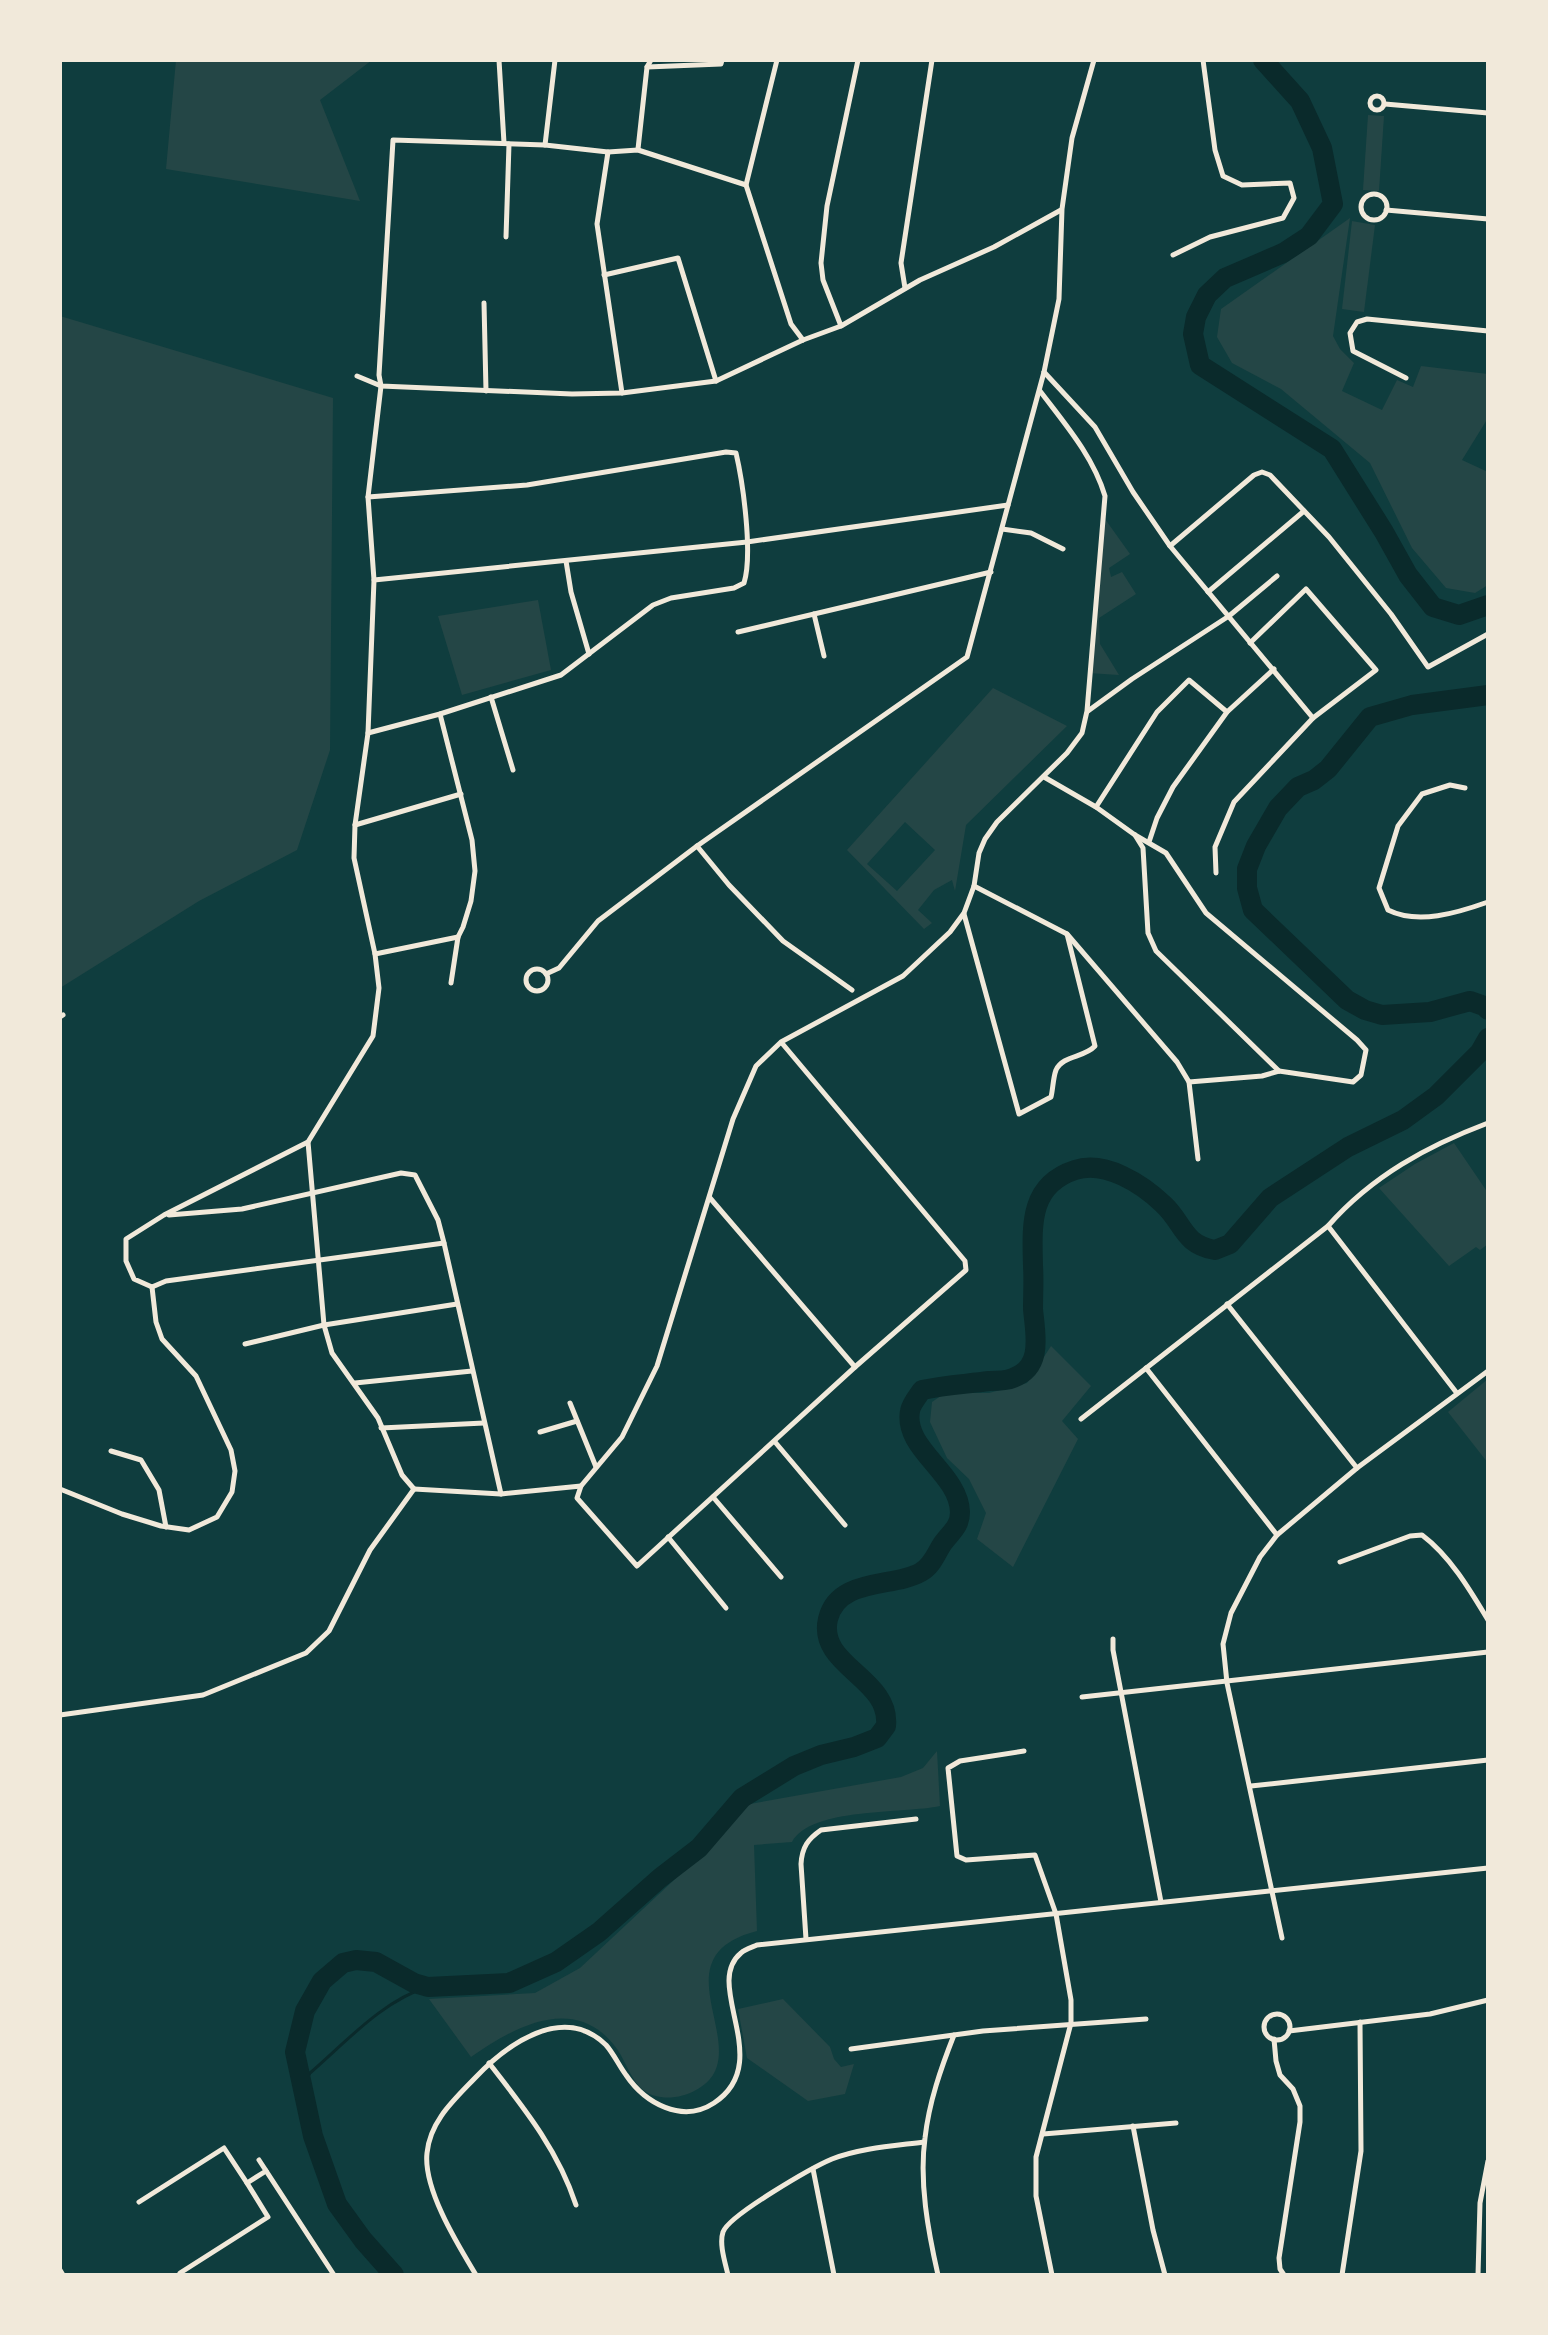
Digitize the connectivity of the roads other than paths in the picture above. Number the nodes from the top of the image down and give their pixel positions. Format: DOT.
graph roads {
  1 [pos="499,60"];
  2 [pos="555,60"];
  3 [pos="651,60"];
  4 [pos="777,60"];
  5 [pos="858,60"];
  6 [pos="932,60"];
  7 [pos="1094,60"];
  8 [pos="1203,60"];
  9 [pos="722,62"];
  10 [pos="647,67"];
  11 [pos="1385,104"];
  12 [pos="1488,113"];
  13 [pos="506,144"];
  14 [pos="545,145"];
  15 [pos="638,150"];
  16 [pos="608,152"];
  17 [pos="746,185"];
  18 [pos="1062,209"];
  19 [pos="1386,210"];
  20 [pos="1488,219"];
  21 [pos="506,237"];
  22 [pos="1173,255"];
  23 [pos="604,275"];
  24 [pos="905,288"];
  25 [pos="484,303"];
  26 [pos="841,326"];
  27 [pos="1488,331"];
  28 [pos="803,340"];
  29 [pos="1044,372"];
  30 [pos="357,376"];
  31 [pos="1406,378"];
  32 [pos="716,381"];
  33 [pos="381,386"];
  34 [pos="486,391"];
  35 [pos="1040,391"];
  36 [pos="622,393"];
  37 [pos="368,497"];
  38 [pos="1008,505"];
  39 [pos="1304,511"];
  40 [pos="1002,529"];
  41 [pos="747,542"];
  42 [pos="1170,546"];
  43 [pos="1063,549"];
  44 [pos="566,561"];
  45 [pos="992,572"];
  46 [pos="1277,576"];
  47 [pos="374,580"];
  48 [pos="1208,592"];
  49 [pos="814,614"];
  50 [pos="1229,616"];
  51 [pos="738,632"];
  52 [pos="1488,634"];
  53 [pos="1250,643"];
  54 [pos="589,654"];
  55 [pos="824,656"];
  56 [pos="1274,669"];
  57 [pos="491,697"];
  58 [pos="1087,711"];
  59 [pos="1227,712"];
  60 [pos="440,714"];
  61 [pos="1313,718"];
  62 [pos="368,733"];
  63 [pos="513,770"];
  64 [pos="1044,777"];
  65 [pos="1465,788"];
  66 [pos="461,794"];
  67 [pos="1096,807"];
  68 [pos="355,825"];
  69 [pos="1135,835"];
  70 [pos="1149,842"];
  71 [pos="697,846"];
  72 [pos="1216,873"];
  73 [pos="974,886"];
  74 [pos="1488,902"];
  75 [pos="964,913"];
  76 [pos="1067,934"];
  77 [pos="458,937"];
  78 [pos="375,954"];
  79 [pos="546,974"];
  80 [pos="451,983"];
  81 [pos="852,990"];
  82 [pos="781,1042"];
  83 [pos="1279,1071"];
  84 [pos="1189,1082"];
  85 [pos="1488,1123"];
  86 [pos="308,1142"];
  87 [pos="1198,1159"];
  88 [pos="313,1194"];
  89 [pos="710,1198"];
  90 [pos="164,1215"];
  91 [pos="1328,1226"];
  92 [pos="444,1243"];
  93 [pos="319,1259"];
  94 [pos="152,1287"];
  95 [pos="457,1304"];
  96 [pos="1227,1304"];
  97 [pos="324,1325"];
  98 [pos="245,1344"];
  99 [pos="855,1367"];
  100 [pos="1146,1368"];
  101 [pos="472,1371"];
  102 [pos="1488,1371"];
  103 [pos="355,1383"];
  104 [pos="1456,1392"];
  105 [pos="570,1403"];
  106 [pos="1081,1419"];
  107 [pos="577,1421"];
  108 [pos="484,1423"];
  109 [pos="381,1428"];
  110 [pos="540,1432"];
  111 [pos="775,1442"];
  112 [pos="111,1451"];
  113 [pos="596,1467"];
  114 [pos="1357,1468"];
  115 [pos="581,1486"];
  116 [pos="60,1489"];
  117 [pos="414,1489"];
  118 [pos="501,1494"];
  119 [pos="713,1497"];
  120 [pos="845,1525"];
  121 [pos="166,1527"];
  122 [pos="1277,1535"];
  123 [pos="668,1537"];
  124 [pos="1340,1562"];
  125 [pos="781,1577"];
  126 [pos="726,1608"];
  127 [pos="1488,1620"];
  128 [pos="1113,1639"];
  129 [pos="1488,1652"];
  130 [pos="1227,1683"];
  131 [pos="1121,1694"];
  132 [pos="1082,1697"];
  133 [pos="60,1715"];
  134 [pos="1024,1751"];
  135 [pos="1488,1760"];
  136 [pos="1251,1786"];
  137 [pos="916,1819"];
  138 [pos="1488,1868"];
  139 [pos="1270,1890"];
  140 [pos="1161,1902"];
  141 [pos="1056,1914"];
  142 [pos="1282,1938"];
  143 [pos="806,1939"];
  144 [pos="1488,2000"];
  145 [pos="1146,2019"];
  146 [pos="1360,2022"];
  147 [pos="1071,2023"];
  148 [pos="1289,2031"];
  149 [pos="954,2035"];
  150 [pos="1274,2039"];
  151 [pos="851,2049"];
  152 [pos="489,2063"];
  153 [pos="1176,2123"];
  154 [pos="1133,2126"];
  155 [pos="1043,2134"];
  156 [pos="924,2142"];
  157 [pos="259,2160"];
  158 [pos="1488,2161"];
  159 [pos="813,2169"];
  160 [pos="266,2171"];
  161 [pos="247,2183"];
  162 [pos="139,2202"];
  163 [pos="576,2205"];
  164 [pos="60,2270"];
  165 [pos="180,2273"];
  166 [pos="63,2275"];
  167 [pos="334,2275"];
  168 [pos="476,2275"];
  169 [pos="728,2275"];
  170 [pos="834,2275"];
  171 [pos="938,2275"];
  172 [pos="1052,2275"];
  173 [pos="1165,2275"];
  174 [pos="1284,2275"];
  175 [pos="1342,2275"];
  176 [pos="1478,2275"];
  1 -- 13 [label="street"];
  2 -- 14 [label="street"];
  3 -- 10 [label="street"];
  4 -- 17 [label="street"];
  5 -- 26 [label="street"];
  6 -- 24 [label="street"];
  7 -- 18 [label="street"];
  8 -- 22 [label="street"];
  9 -- 10 [label="street"];
  10 -- 15 [label="street"];
  11 -- 12 [label="street"];
  13 -- 14 [label="street"];
  13 -- 21 [label="street"];
  13 -- 33 [label="street"];
  14 -- 16 [label="street"];
  15 -- 16 [label="street"];
  15 -- 17 [label="street"];
  16 -- 23 [label="street"];
  17 -- 28 [label="street"];
  18 -- 24 [label="street"];
  18 -- 29 [label="street"];
  19 -- 19 [label="street"];
  19 -- 20 [label="street"];
  23 -- 32 [label="street"];
  23 -- 36 [label="street"];
  24 -- 26 [label="street"];
  25 -- 34 [label="street"];
  26 -- 28 [label="street"];
  27 -- 31 [label="street"];
  28 -- 32 [label="street"];
  29 -- 35 [label="street"];
  29 -- 42 [label="street"];
  30 -- 33 [label="street"];
  32 -- 36 [label="street"];
  33 -- 34 [label="street"];
  33 -- 37 [label="street"];
  34 -- 36 [label="street"];
  35 -- 38 [label="street"];
  35 -- 58 [label="street"];
  37 -- 41 [label="street"];
  37 -- 47 [label="street"];
  38 -- 40 [label="street"];
  38 -- 41 [label="street"];
  39 -- 42 [label="street"];
  39 -- 48 [label="street"];
  39 -- 52 [label="street"];
  40 -- 43 [label="street"];
  40 -- 45 [label="street"];
  41 -- 44 [label="street"];
  41 -- 54 [label="street"];
  42 -- 48 [label="street"];
  44 -- 47 [label="street"];
  44 -- 54 [label="street"];
  45 -- 49 [label="street"];
  45 -- 71 [label="street"];
  46 -- 50 [label="street"];
  47 -- 62 [label="street"];
  48 -- 50 [label="street"];
  49 -- 51 [label="street"];
  49 -- 55 [label="street"];
  50 -- 53 [label="street"];
  50 -- 58 [label="street"];
  53 -- 56 [label="street"];
  53 -- 61 [label="street"];
  54 -- 57 [label="street"];
  56 -- 59 [label="street"];
  56 -- 61 [label="street"];
  57 -- 60 [label="street"];
  57 -- 63 [label="street"];
  58 -- 64 [label="street"];
  59 -- 67 [label="street"];
  59 -- 70 [label="street"];
  60 -- 62 [label="street"];
  60 -- 66 [label="street"];
  61 -- 72 [label="street"];
  62 -- 68 [label="street"];
  64 -- 67 [label="street"];
  64 -- 73 [label="street"];
  65 -- 74 [label="street"];
  66 -- 68 [label="street"];
  66 -- 77 [label="street"];
  67 -- 69 [label="street"];
  68 -- 78 [label="street"];
  69 -- 70 [label="street"];
  69 -- 83 [label="street"];
  70 -- 83 [label="street"];
  71 -- 79 [label="street"];
  71 -- 81 [label="street"];
  73 -- 75 [label="street"];
  73 -- 76 [label="street"];
  75 -- 76 [label="street"];
  75 -- 82 [label="street"];
  76 -- 84 [label="street"];
  77 -- 78 [label="street"];
  77 -- 80 [label="street"];
  78 -- 86 [label="street"];
  79 -- 79 [label="street"];
  82 -- 89 [label="street"];
  82 -- 99 [label="street"];
  83 -- 84 [label="street"];
  84 -- 87 [label="street"];
  85 -- 91 [label="street"];
  86 -- 88 [label="street"];
  86 -- 90 [label="street"];
  88 -- 90 [label="street"];
  88 -- 92 [label="street"];
  88 -- 93 [label="street"];
  89 -- 99 [label="street"];
  89 -- 113 [label="street"];
  90 -- 94 [label="street"];
  91 -- 96 [label="street"];
  91 -- 104 [label="street"];
  92 -- 93 [label="street"];
  92 -- 95 [label="street"];
  93 -- 94 [label="street"];
  93 -- 97 [label="street"];
  94 -- 121 [label="street"];
  95 -- 97 [label="street"];
  95 -- 101 [label="street"];
  96 -- 100 [label="street"];
  96 -- 114 [label="street"];
  97 -- 98 [label="street"];
  97 -- 103 [label="street"];
  99 -- 111 [label="street"];
  100 -- 106 [label="street"];
  100 -- 122 [label="street"];
  101 -- 103 [label="street"];
  101 -- 108 [label="street"];
  102 -- 104 [label="street"];
  103 -- 109 [label="street"];
  104 -- 114 [label="street"];
  105 -- 107 [label="street"];
  107 -- 110 [label="street"];
  107 -- 113 [label="street"];
  108 -- 109 [label="street"];
  108 -- 118 [label="street"];
  109 -- 117 [label="street"];
  111 -- 119 [label="street"];
  111 -- 120 [label="street"];
  112 -- 121 [label="street"];
  113 -- 115 [label="street"];
  114 -- 122 [label="street"];
  115 -- 118 [label="street"];
  115 -- 123 [label="street"];
  116 -- 121 [label="street"];
  117 -- 118 [label="street"];
  117 -- 133 [label="street"];
  119 -- 123 [label="street"];
  119 -- 125 [label="street"];
  122 -- 130 [label="street"];
  123 -- 126 [label="street"];
  124 -- 127 [label="street"];
  128 -- 131 [label="street"];
  129 -- 130 [label="street"];
  130 -- 131 [label="street"];
  130 -- 136 [label="street"];
  131 -- 132 [label="street"];
  131 -- 140 [label="street"];
  134 -- 141 [label="street"];
  135 -- 136 [label="street"];
  136 -- 139 [label="street"];
  137 -- 143 [label="street"];
  138 -- 139 [label="street"];
  139 -- 140 [label="street"];
  139 -- 142 [label="street"];
  140 -- 141 [label="street"];
  141 -- 143 [label="street"];
  141 -- 147 [label="street"];
  143 -- 152 [label="street"];
  144 -- 146 [label="street"];
  145 -- 147 [label="street"];
  146 -- 148 [label="street"];
  146 -- 175 [label="street"];
  147 -- 149 [label="street"];
  147 -- 155 [label="street"];
  148 -- 150 [label="street"];
  148 -- 150 [label="street"];
  149 -- 151 [label="street"];
  149 -- 156 [label="street"];
  150 -- 174 [label="street"];
  152 -- 163 [label="street"];
  152 -- 168 [label="street"];
  153 -- 154 [label="street"];
  154 -- 155 [label="street"];
  154 -- 173 [label="street"];
  155 -- 172 [label="street"];
  156 -- 159 [label="street"];
  156 -- 171 [label="street"];
  157 -- 160 [label="street"];
  158 -- 176 [label="street"];
  159 -- 169 [label="street"];
  159 -- 170 [label="street"];
  160 -- 161 [label="street"];
  160 -- 167 [label="street"];
  161 -- 162 [label="street"];
  161 -- 165 [label="street"];
  164 -- 166 [label="street"];
}
